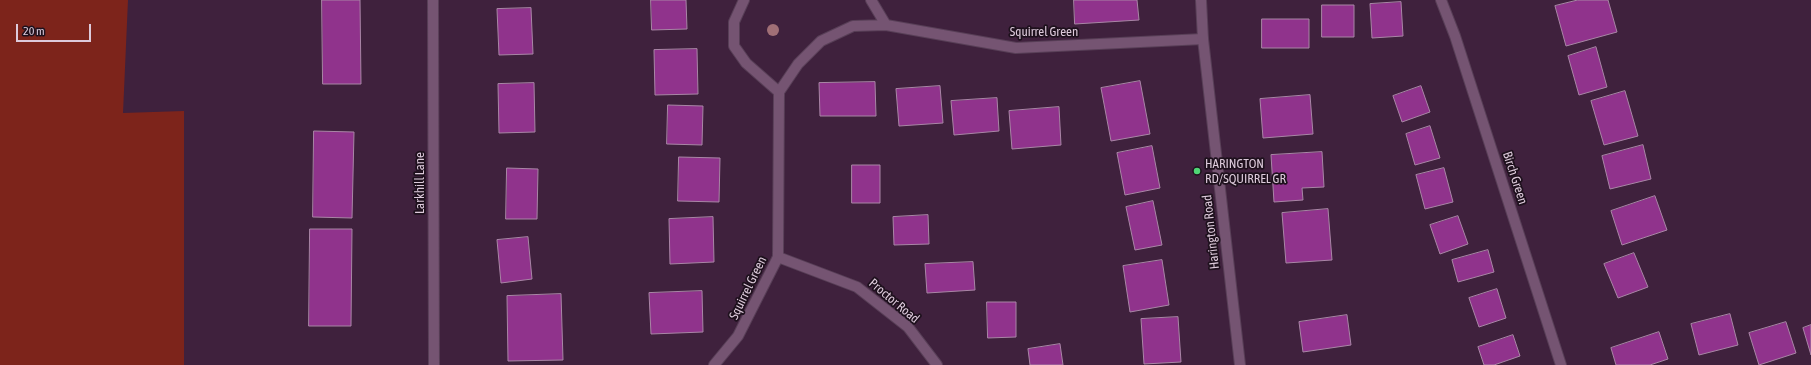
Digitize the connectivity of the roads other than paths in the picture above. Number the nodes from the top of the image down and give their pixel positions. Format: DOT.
graph roads {
  1 [pos="433,0"];
  2 [pos="744,0"];
  3 [pos="871,0"];
  4 [pos="1201,0"];
  5 [pos="1441,0"];
  6 [pos="886,24"];
  7 [pos="1203,39"];
  8 [pos="779,92"];
  9 [pos="778,257"];
  10 [pos="434,365"];
  11 [pos="714,365"];
  12 [pos="937,365"];
  13 [pos="1240,365"];
  14 [pos="1561,365"];
  1 -- 10 [label="street, Larkhill Lane"];
  2 -- 8 [label="street"];
  3 -- 6 [label="street"];
  4 -- 7 [label="street, Harington Road"];
  5 -- 14 [label="street, Birch Green"];
  6 -- 7 [label="street, Squirrel Green"];
  6 -- 8 [label="street, Squirrel Green"];
  7 -- 13 [label="street, Harington Road"];
  8 -- 9 [label="street, Squirrel Green"];
  9 -- 11 [label="street, Squirrel Green"];
  9 -- 12 [label="street, Proctor Road"];
}
